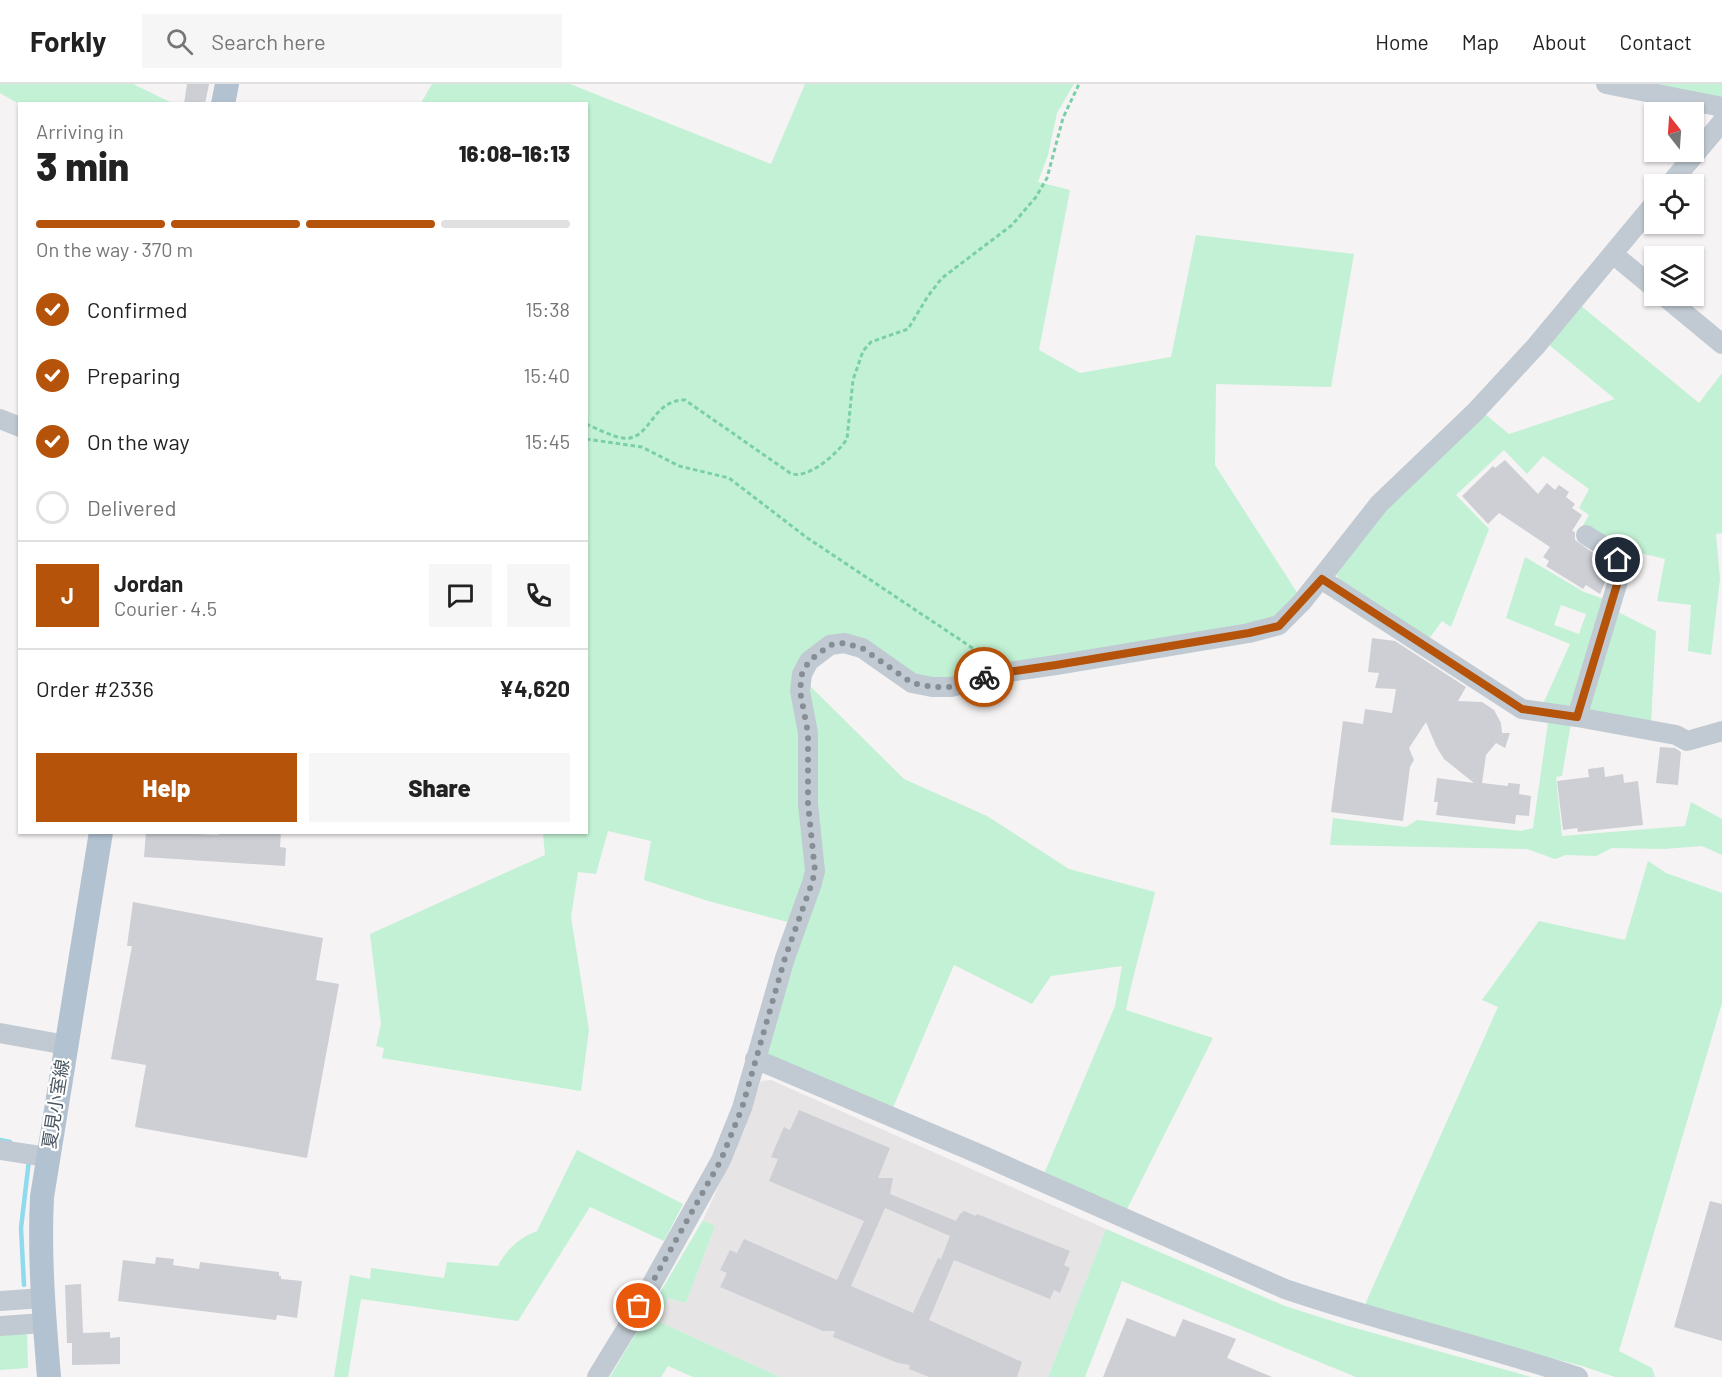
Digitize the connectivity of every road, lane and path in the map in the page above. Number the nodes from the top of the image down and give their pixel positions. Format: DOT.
graph roads {
  1 [pos="227,84"];
  2 [pos="1079,84"];
  3 [pos="1606,84"];
  4 [pos="223,102"];
  5 [pos="1722,107"];
  6 [pos="1722,122"];
  7 [pos="1678,174"];
  8 [pos="1644,216"];
  9 [pos="1613,254"];
  10 [pos="1644,280"];
  11 [pos="1676,306"];
  12 [pos="1722,344"];
  13 [pos="0,419"];
  14 [pos="588,425"];
  15 [pos="18,426"];
  16 [pos="588,440"];
  17 [pos="1586,535"];
  18 [pos="1322,579"];
  19 [pos="1008,672"];
  20 [pos="1577,717"];
  21 [pos="1722,731"];
  22 [pos="101,834"];
  23 [pos="0,1033"];
  24 [pos="0,1046"];
  25 [pos="65,1051"];
  26 [pos="755,1059"];
  27 [pos="0,1150"];
  28 [pos="47,1157"];
  29 [pos="43,1298"];
  30 [pos="0,1301"];
  31 [pos="44,1323"];
  32 [pos="0,1326"];
  33 [pos="49,1377"];
  34 [pos="597,1377"];
  35 [pos="1578,1377"];
  1 -- 4 [label="main road"];
  2 -- 14 [label="path"];
  3 -- 5 [label="street"];
  6 -- 7 [label="street"];
  8 -- 9 [label="street"];
  9 -- 10 [label="street"];
  9 -- 18 [label="street"];
  11 -- 12 [label="street"];
  13 -- 15 [label="street"];
  16 -- 19 [label="path"];
  17 -- 20 [label="street"];
  18 -- 19 [label="street"];
  18 -- 20 [label="street"];
  19 -- 26 [label="street"];
  20 -- 21 [label="street"];
  22 -- 25 [label="main road, 夏見小室線"];
  23 -- 25 [label="street"];
  24 -- 25 [label="street"];
  25 -- 28 [label="main road, 夏見小室線"];
  26 -- 34 [label="street"];
  26 -- 35 [label="street"];
  27 -- 28 [label="street"];
  28 -- 29 [label="main road, 夏見小室線"];
  29 -- 30 [label="street"];
  29 -- 31 [label="main road, 夏見小室線"];
  31 -- 32 [label="street"];
  31 -- 33 [label="main road, 夏見小室線"];
}
